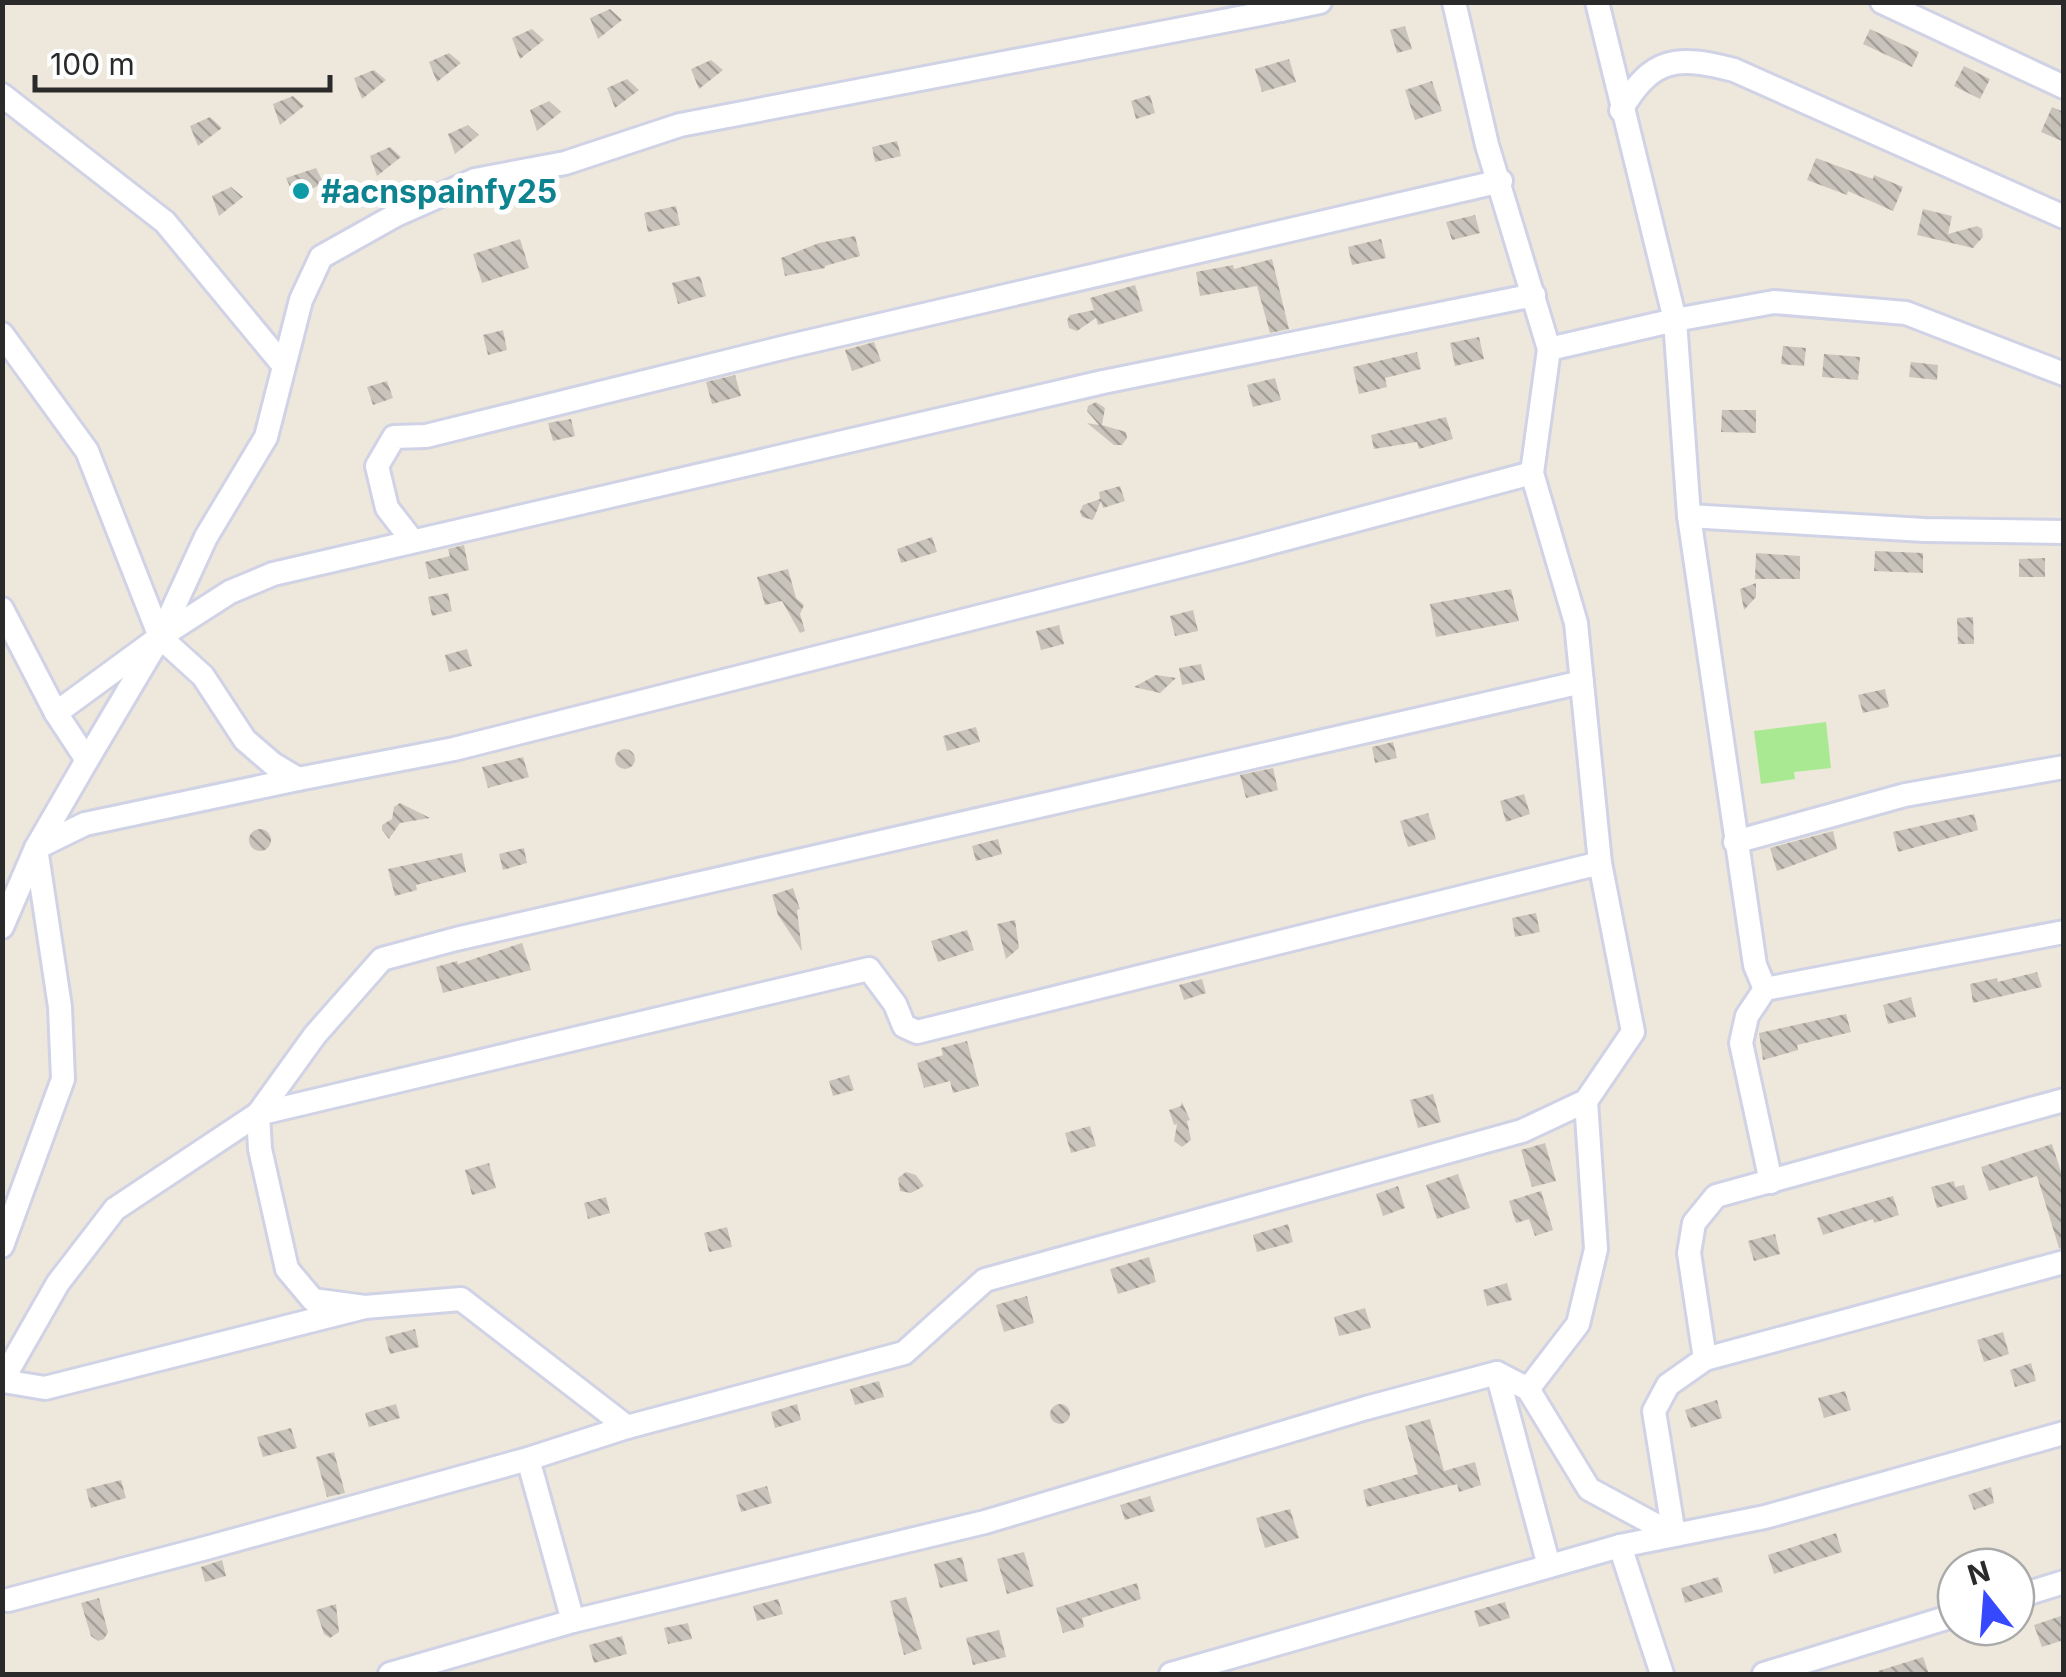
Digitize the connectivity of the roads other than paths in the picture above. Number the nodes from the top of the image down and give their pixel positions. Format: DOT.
graph roads {
  1 [pos="1245,2"];
  2 [pos="1320,2"];
  3 [pos="1454,2"];
  4 [pos="1597,2"];
  5 [pos="1882,2"];
  6 [pos="1275,6"];
  7 [pos="2064,87"];
  8 [pos="2,96"];
  9 [pos="1621,110"];
  10 [pos="1501,181"];
  11 [pos="2064,217"];
  12 [pos="1534,296"];
  13 [pos="1675,320"];
  14 [pos="2,334"];
  15 [pos="1550,350"];
  16 [pos="284,366"];
  17 [pos="2064,374"];
  18 [pos="1532,473"];
  19 [pos="1688,516"];
  20 [pos="2064,532"];
  21 [pos="412,540"];
  22 [pos="2,608"];
  23 [pos="160,636"];
  24 [pos="1582,682"];
  25 [pos="56,713"];
  26 [pos="87,760"];
  27 [pos="2064,768"];
  28 [pos="298,780"];
  29 [pos="1735,842"];
  30 [pos="36,848"];
  31 [pos="1600,863"];
  32 [pos="2,927"];
  33 [pos="2064,932"];
  34 [pos="1765,989"];
  35 [pos="1586,1100"];
  36 [pos="2064,1100"];
  37 [pos="258,1114"];
  38 [pos="1771,1182"];
  39 [pos="2,1246"];
  40 [pos="2064,1262"];
  41 [pos="365,1307"];
  42 [pos="1706,1360"];
  43 [pos="1498,1372"];
  44 [pos="3,1381"];
  45 [pos="1528,1390"];
  46 [pos="627,1427"];
  47 [pos="2064,1434"];
  48 [pos="528,1459"];
  49 [pos="1674,1535"];
  50 [pos="1620,1546"];
  51 [pos="1549,1566"];
  52 [pos="2064,1582"];
  53 [pos="2036,1591"];
  54 [pos="4,1604"];
  55 [pos="573,1621"];
  56 [pos="1936,1621"];
  57 [pos="390,1674"];
  58 [pos="1171,1674"];
  59 [pos="1662,1674"];
  60 [pos="1764,1674"];
  1 -- 6 [label="street"];
  2 -- 6 [label="street"];
  3 -- 10 [label="street"];
  4 -- 9 [label="street"];
  5 -- 7 [label="street"];
  6 -- 16 [label="street"];
  8 -- 16 [label="street"];
  9 -- 11 [label="street"];
  9 -- 13 [label="street"];
  10 -- 12 [label="street"];
  10 -- 21 [label="street"];
  12 -- 15 [label="street"];
  12 -- 21 [label="street"];
  13 -- 15 [label="street"];
  13 -- 17 [label="street"];
  13 -- 19 [label="street"];
  14 -- 23 [label="street"];
  15 -- 18 [label="street"];
  16 -- 23 [label="street"];
  18 -- 24 [label="street"];
  18 -- 28 [label="street"];
  19 -- 20 [label="street"];
  19 -- 29 [label="street"];
  21 -- 23 [label="street"];
  22 -- 25 [label="street"];
  23 -- 25 [label="street"];
  23 -- 26 [label="street"];
  23 -- 28 [label="street"];
  24 -- 31 [label="street"];
  24 -- 37 [label="street"];
  25 -- 26 [label="street"];
  26 -- 30 [label="street"];
  27 -- 29 [label="street"];
  28 -- 30 [label="street"];
  29 -- 34 [label="street"];
  30 -- 32 [label="street"];
  30 -- 39 [label="street"];
  31 -- 35 [label="street"];
  31 -- 37 [label="street"];
  33 -- 34 [label="street"];
  34 -- 38 [label="street"];
  35 -- 45 [label="street"];
  35 -- 46 [label="street"];
  36 -- 38 [label="street"];
  37 -- 41 [label="street"];
  37 -- 44 [label="street"];
  38 -- 42 [label="street"];
  40 -- 42 [label="street"];
  41 -- 44 [label="street"];
  41 -- 46 [label="street"];
  42 -- 49 [label="street"];
  43 -- 45 [label="street"];
  43 -- 51 [label="street"];
  43 -- 55 [label="street"];
  45 -- 49 [label="street"];
  46 -- 48 [label="street"];
  47 -- 49 [label="street"];
  48 -- 54 [label="street"];
  48 -- 55 [label="street"];
  49 -- 50 [label="street"];
  50 -- 51 [label="street"];
  50 -- 59 [label="street"];
  51 -- 58 [label="street"];
  52 -- 53 [label="street"];
  55 -- 57 [label="street"];
  56 -- 60 [label="street"];
}
